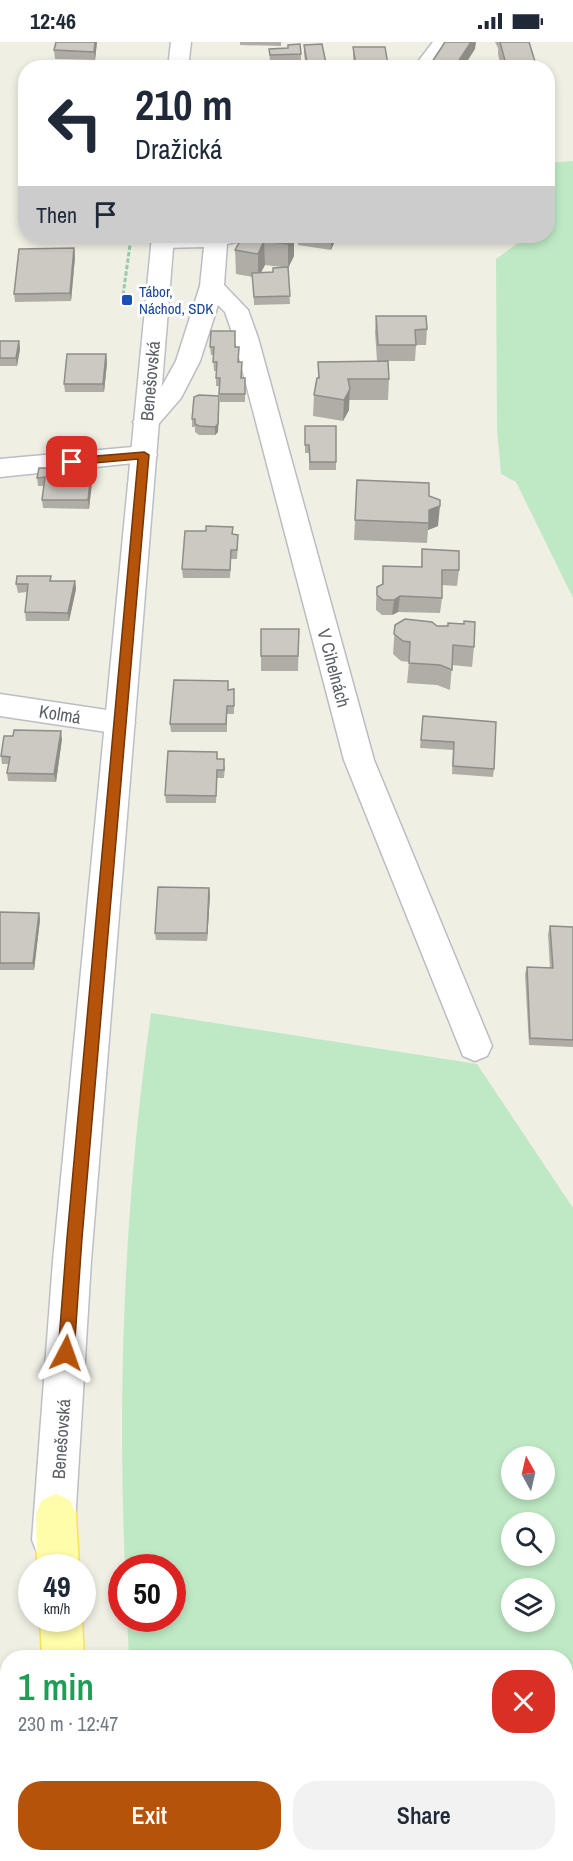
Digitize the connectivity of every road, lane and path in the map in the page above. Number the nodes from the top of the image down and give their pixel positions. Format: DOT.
graph roads {
  1 [pos="180,42"];
  2 [pos="443,42"];
  3 [pos="179,60"];
  4 [pos="429,60"];
  5 [pos="131,243"];
  6 [pos="163,243"];
  7 [pos="223,243"];
  8 [pos="212,286"];
  9 [pos="123,296"];
  10 [pos="146,422"];
  11 [pos="144,455"];
  12 [pos="0,468"];
  13 [pos="0,705"];
  14 [pos="120,723"];
  15 [pos="475,1046"];
  16 [pos="56,1514"];
  17 [pos="52,1554"];
  18 [pos="57,1554"];
  19 [pos="46,1632"];
  20 [pos="62,1632"];
  21 [pos="45,1650"];
  22 [pos="63,1650"];
  1 -- 3 [label="street"];
  2 -- 4 [label="street"];
  5 -- 9 [label="path"];
  6 -- 10 [label="street, Benešovská"];
  7 -- 8 [label="street"];
  8 -- 10 [label="street"];
  8 -- 15 [label="street, V Cihelnách"];
  10 -- 11 [label="street, Benešovská"];
  11 -- 12 [label="street"];
  11 -- 14 [label="street, Benešovská"];
  13 -- 14 [label="street, Kolmá"];
  14 -- 16 [label="street, Benešovská"];
  16 -- 17 [label="street, Benešovská"];
  16 -- 18 [label="main road"];
  19 -- 21 [label="street"];
  20 -- 22 [label="main road"];
}
